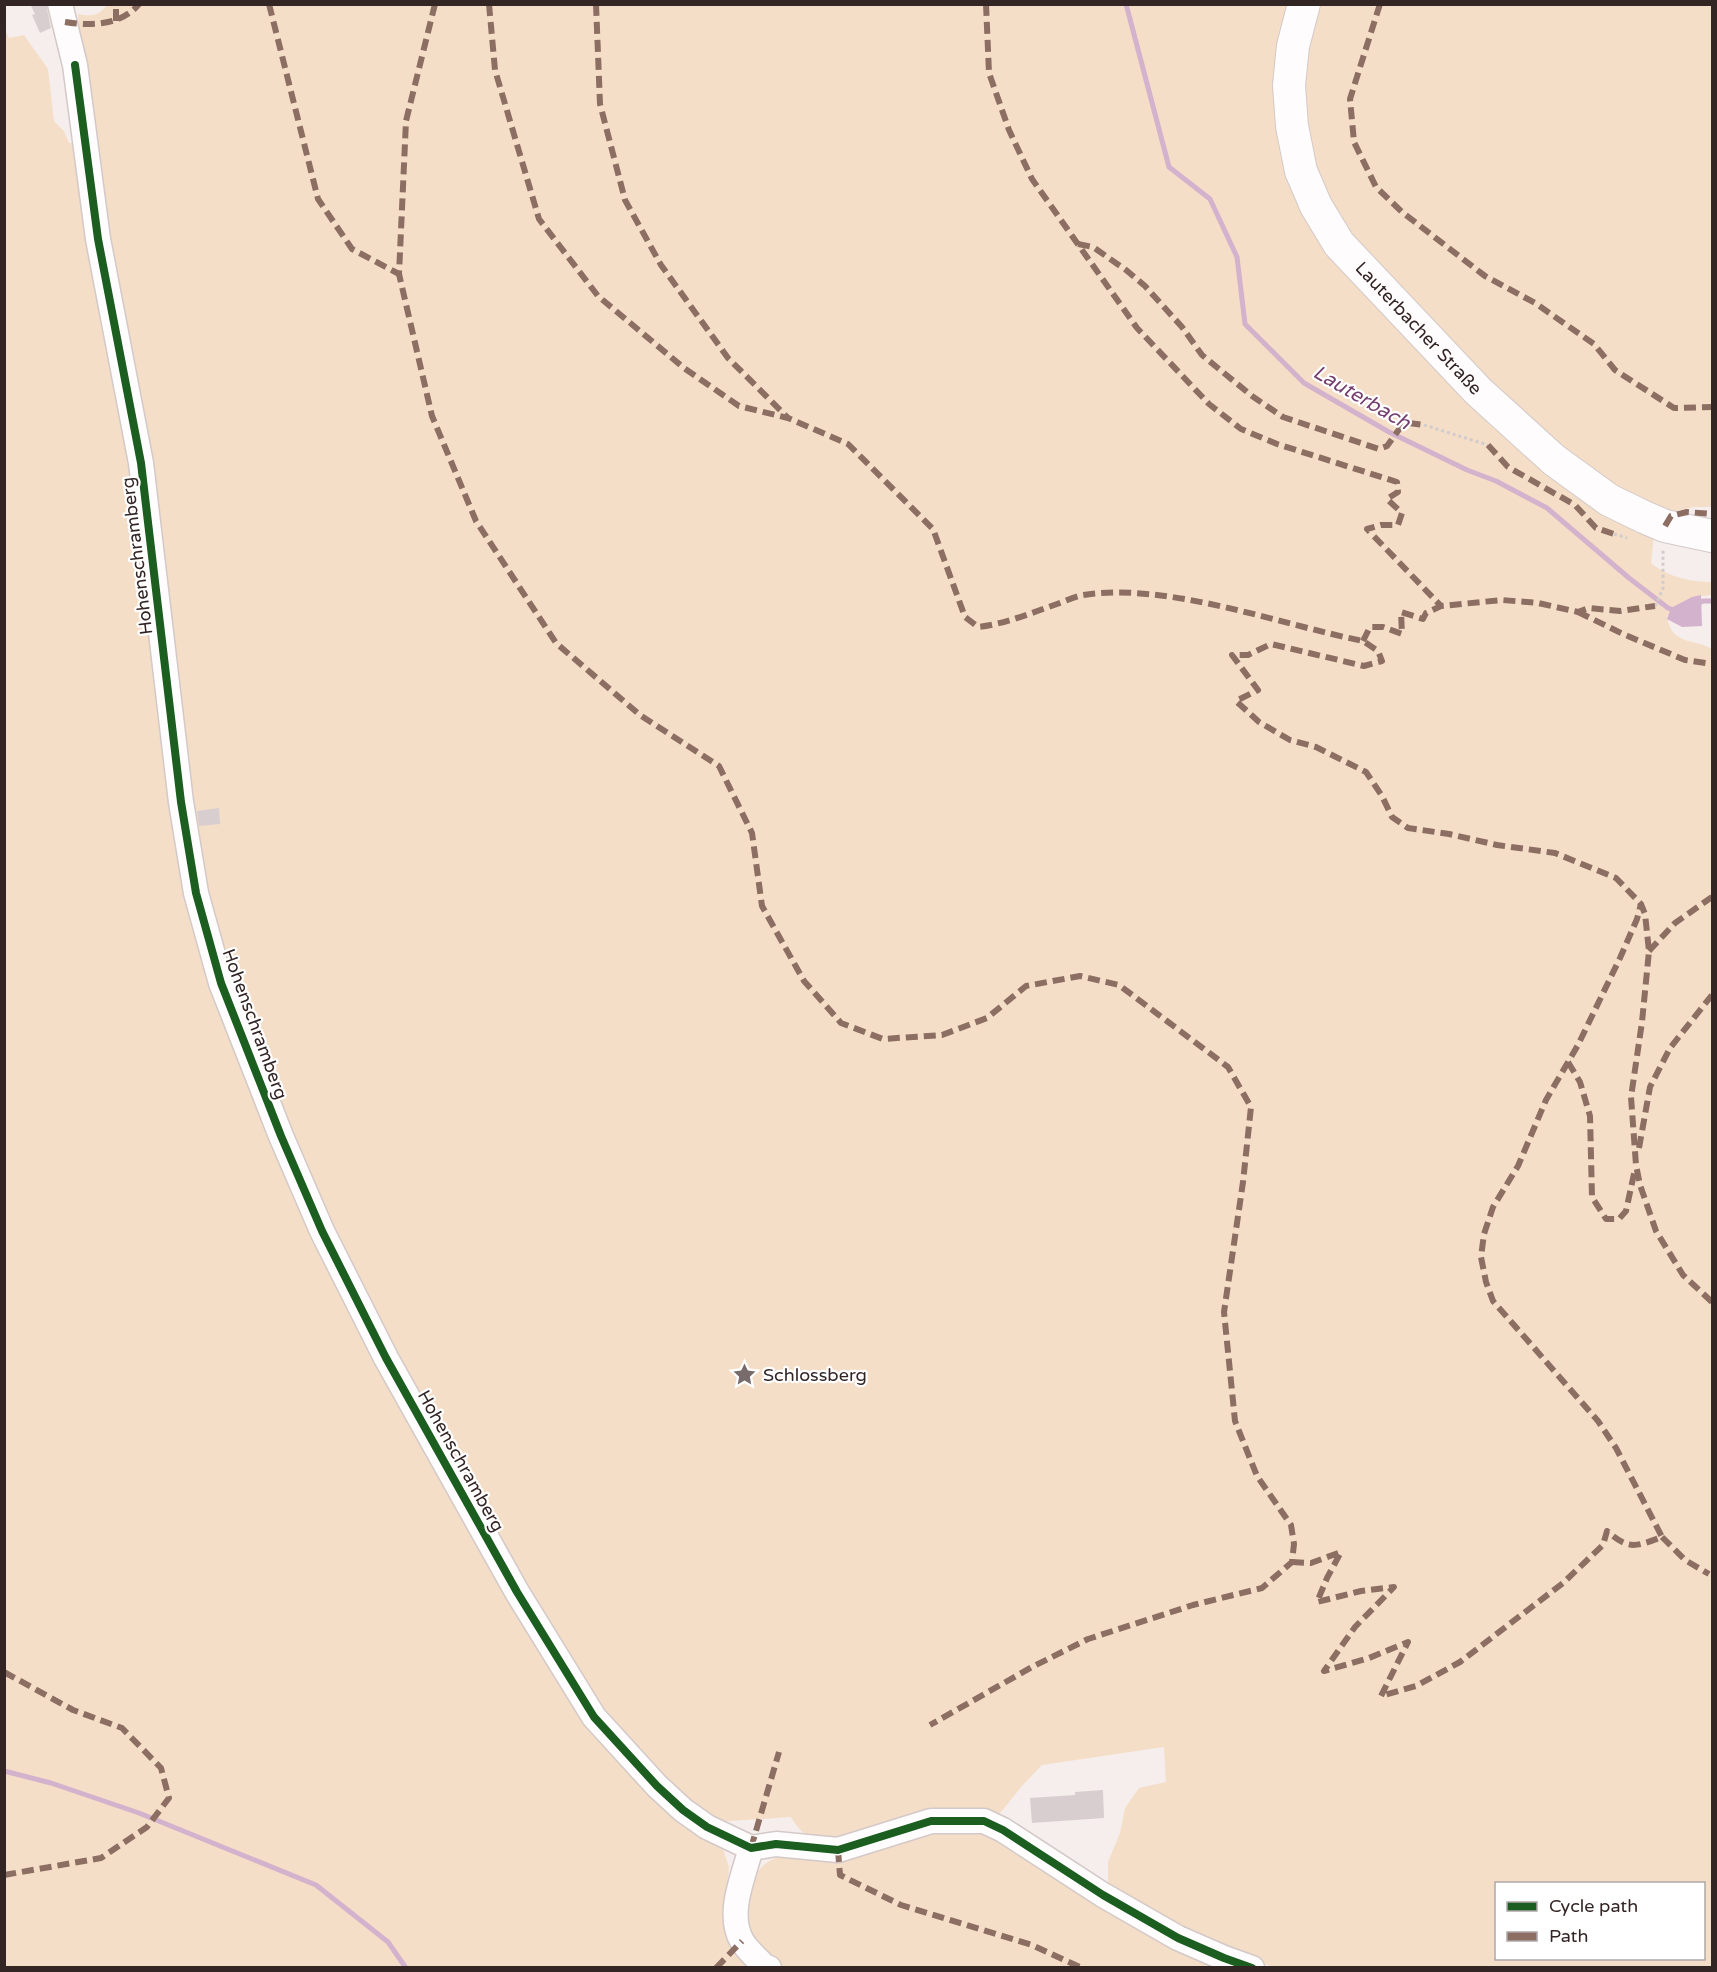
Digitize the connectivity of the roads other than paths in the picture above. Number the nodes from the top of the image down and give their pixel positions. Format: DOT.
graph roads {
  1 [pos="60,4"];
  2 [pos="1304,4"];
  3 [pos="1713,536"];
  4 [pos="751,1848"];
  5 [pos="769,1968"];
  6 [pos="1252,1968"];
  1 -- 4 [label="street, Hohenschramberg"];
  2 -- 3 [label="main road, Lauterbacher Straße"];
  4 -- 5 [label="street"];
  4 -- 6 [label="street"];
}
